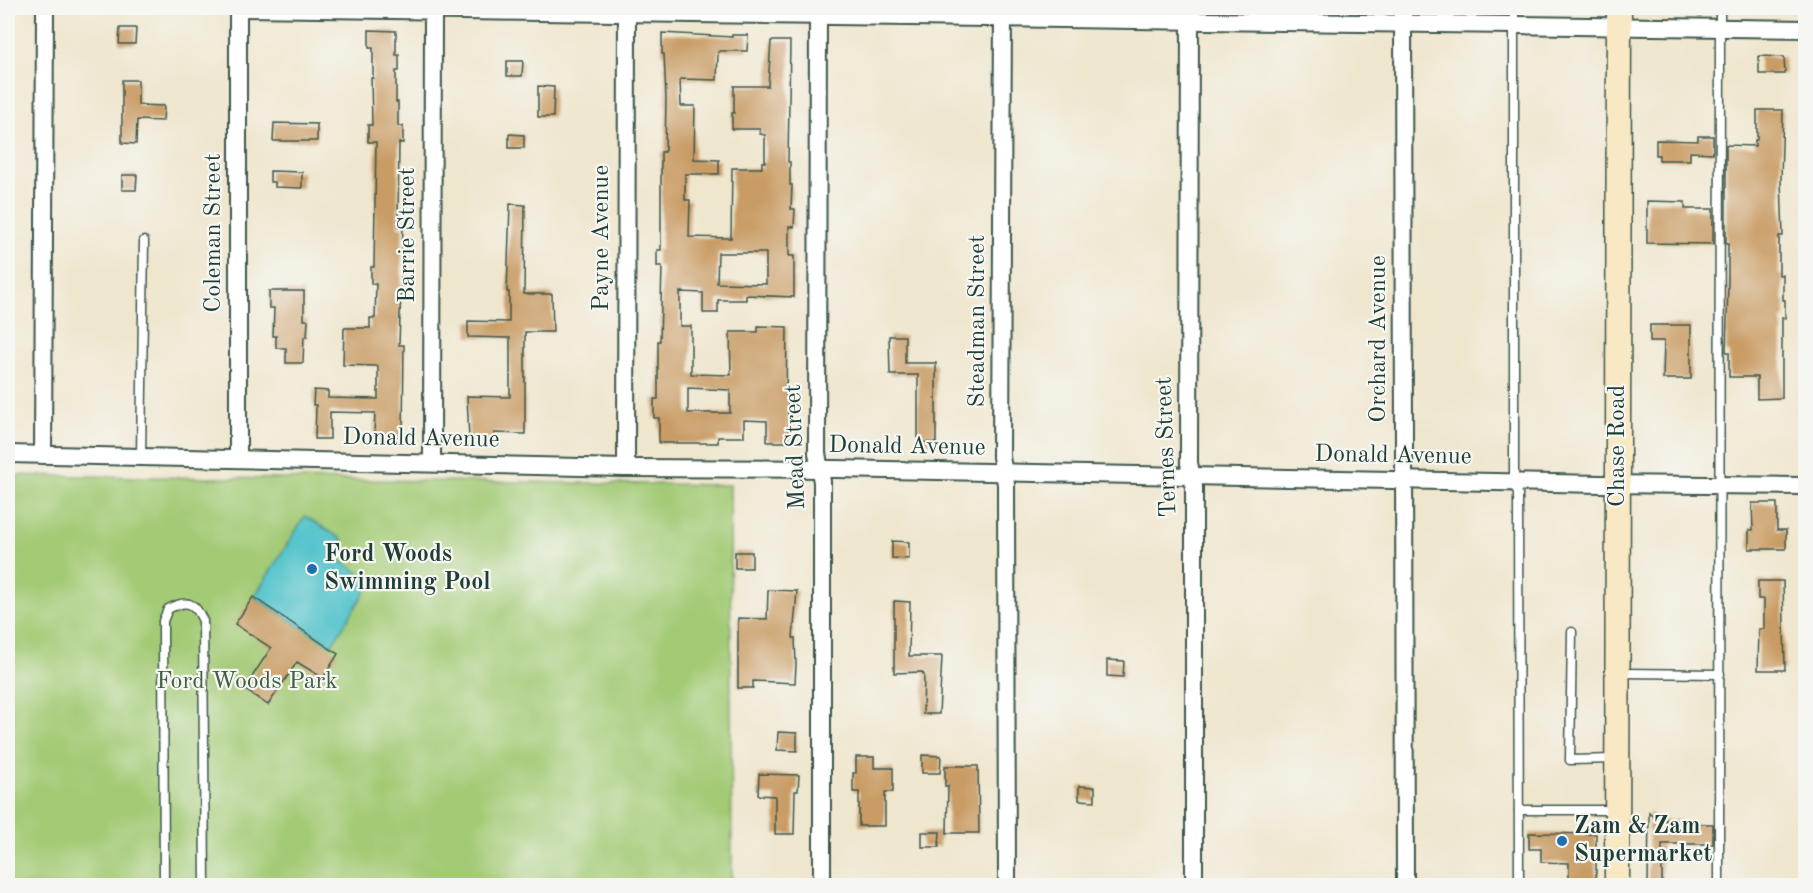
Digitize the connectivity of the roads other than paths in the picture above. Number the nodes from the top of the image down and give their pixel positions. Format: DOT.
graph roads {
  1 [pos="45,8"];
  2 [pos="239,8"];
  3 [pos="1402,8"];
  4 [pos="1514,8"];
  5 [pos="1720,8"];
  6 [pos="433,9"];
  7 [pos="627,10"];
  8 [pos="818,11"];
  9 [pos="1003,13"];
  10 [pos="1190,14"];
  11 [pos="1619,18"];
  12 [pos="1403,25"];
  13 [pos="1514,26"];
  14 [pos="1720,29"];
  15 [pos="1806,29"];
  16 [pos="144,241"];
  17 [pos="8,454"];
  18 [pos="43,455"];
  19 [pos="141,457"];
  20 [pos="238,459"];
  21 [pos="432,463"];
  22 [pos="626,468"];
  23 [pos="820,469"];
  24 [pos="1004,472"];
  25 [pos="1191,476"];
  26 [pos="1403,480"];
  27 [pos="1514,482"];
  28 [pos="1618,484"];
  29 [pos="1721,485"];
  30 [pos="1806,486"];
  31 [pos="1572,632"];
  32 [pos="1617,673"];
  33 [pos="1720,674"];
  34 [pos="1617,759"];
  35 [pos="1519,810"];
  36 [pos="1617,810"];
  37 [pos="164,885"];
  38 [pos="205,885"];
  39 [pos="822,885"];
  40 [pos="1007,885"];
  41 [pos="1194,885"];
  42 [pos="1405,885"];
  43 [pos="1519,885"];
  44 [pos="1617,885"];
  45 [pos="1719,885"];
  1 -- 18 [label="street"];
  2 -- 6 [label="street"];
  2 -- 20 [label="street, Coleman Street"];
  3 -- 12 [label="street, Orchard Avenue"];
  4 -- 13 [label="lane"];
  5 -- 14 [label="lane"];
  6 -- 7 [label="street"];
  6 -- 21 [label="street, Barrie Street"];
  7 -- 8 [label="street"];
  7 -- 22 [label="street, Payne Avenue"];
  8 -- 9 [label="street"];
  8 -- 23 [label="street, Mead Street"];
  9 -- 10 [label="street"];
  9 -- 24 [label="street, Steadman Street"];
  10 -- 12 [label="street"];
  10 -- 25 [label="street, Ternes Street"];
  11 -- 13 [label="street"];
  11 -- 14 [label="street"];
  11 -- 28 [label="street, Chase Road"];
  12 -- 13 [label="street"];
  12 -- 26 [label="street, Orchard Avenue"];
  13 -- 27 [label="lane"];
  14 -- 15 [label="street"];
  14 -- 29 [label="lane"];
  16 -- 19 [label="lane"];
  17 -- 18 [label="street, Donald Avenue"];
  18 -- 19 [label="street, Donald Avenue"];
  19 -- 20 [label="street, Donald Avenue"];
  20 -- 21 [label="street, Donald Avenue"];
  21 -- 22 [label="street, Donald Avenue"];
  22 -- 23 [label="street, Donald Avenue"];
  23 -- 24 [label="street, Donald Avenue"];
  23 -- 39 [label="street, Mead Street"];
  24 -- 25 [label="street, Donald Avenue"];
  24 -- 40 [label="street, Steadman Street"];
  25 -- 26 [label="street, Donald Avenue"];
  25 -- 41 [label="street, Ternes Street"];
  26 -- 27 [label="street, Donald Avenue"];
  26 -- 42 [label="street, Orchard Avenue"];
  27 -- 28 [label="street, Donald Avenue"];
  27 -- 35 [label="lane"];
  28 -- 29 [label="street, Donald Avenue"];
  28 -- 32 [label="street, Chase Road"];
  29 -- 30 [label="street, Donald Avenue"];
  29 -- 33 [label="lane"];
  31 -- 34 [label="lane"];
  32 -- 33 [label="lane"];
  32 -- 34 [label="street, Chase Road"];
  33 -- 45 [label="lane"];
  34 -- 36 [label="street, Chase Road"];
  35 -- 36 [label="lane"];
  35 -- 43 [label="lane"];
  36 -- 44 [label="street, Chase Road"];
  37 -- 38 [label="lane"];
}
